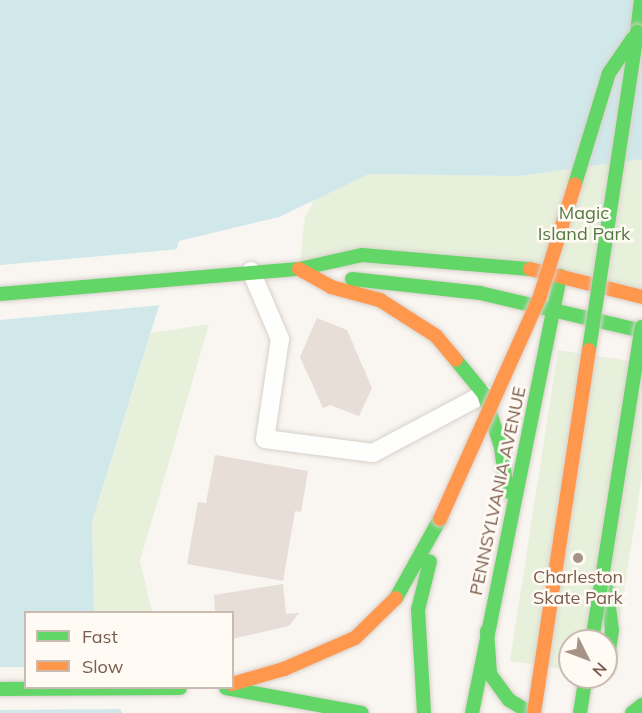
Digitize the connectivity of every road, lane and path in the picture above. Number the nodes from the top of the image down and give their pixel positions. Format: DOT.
graph roads {
  1 [pos="641,0"];
  2 [pos="637,32"];
  3 [pos="300,269"];
  4 [pos="251,271"];
  5 [pos="560,276"];
  6 [pos="0,294"];
  7 [pos="642,297"];
  8 [pos="554,309"];
  9 [pos="642,329"];
  10 [pos="484,394"];
  11 [pos="440,519"];
  12 [pos="508,530"];
  13 [pos="603,570"];
  14 [pos="594,629"];
  15 [pos="612,629"];
  16 [pos="487,631"];
  17 [pos="234,683"];
  18 [pos="0,689"];
  19 [pos="24,689"];
  20 [pos="234,689"];
  21 [pos="584,689"];
  22 [pos="642,705"];
  23 [pos="362,713"];
  24 [pos="424,713"];
  25 [pos="472,713"];
  26 [pos="532,713"];
  27 [pos="580,713"];
  28 [pos="632,713"];
  1 -- 2 [label="main road"];
  2 -- 11 [label="main road, bridge"];
  2 -- 26 [label="main road, bridge"];
  3 -- 4 [label="main road"];
  3 -- 5 [label="main road"];
  3 -- 8 [label="main road"];
  3 -- 10 [label="main road"];
  4 -- 6 [label="main road"];
  4 -- 10 [label="street"];
  5 -- 7 [label="main road"];
  5 -- 8 [label="main road, PENNSYLVANIA AVENUE"];
  8 -- 9 [label="main road"];
  8 -- 12 [label="main road, PENNSYLVANIA AVENUE"];
  9 -- 13 [label="main road, bridge"];
  10 -- 12 [label="main road"];
  11 -- 17 [label="main road"];
  11 -- 24 [label="main road"];
  12 -- 16 [label="main road, PENNSYLVANIA AVENUE"];
  13 -- 14 [label="main road, bridge"];
  13 -- 15 [label="main road, bridge"];
  16 -- 25 [label="main road, PENNSYLVANIA AVENUE"];
  16 -- 26 [label="main road"];
  18 -- 19 [label="main road"];
  20 -- 23 [label="main road"];
  21 -- 27 [label="main road"];
  22 -- 28 [label="main road"];
}
